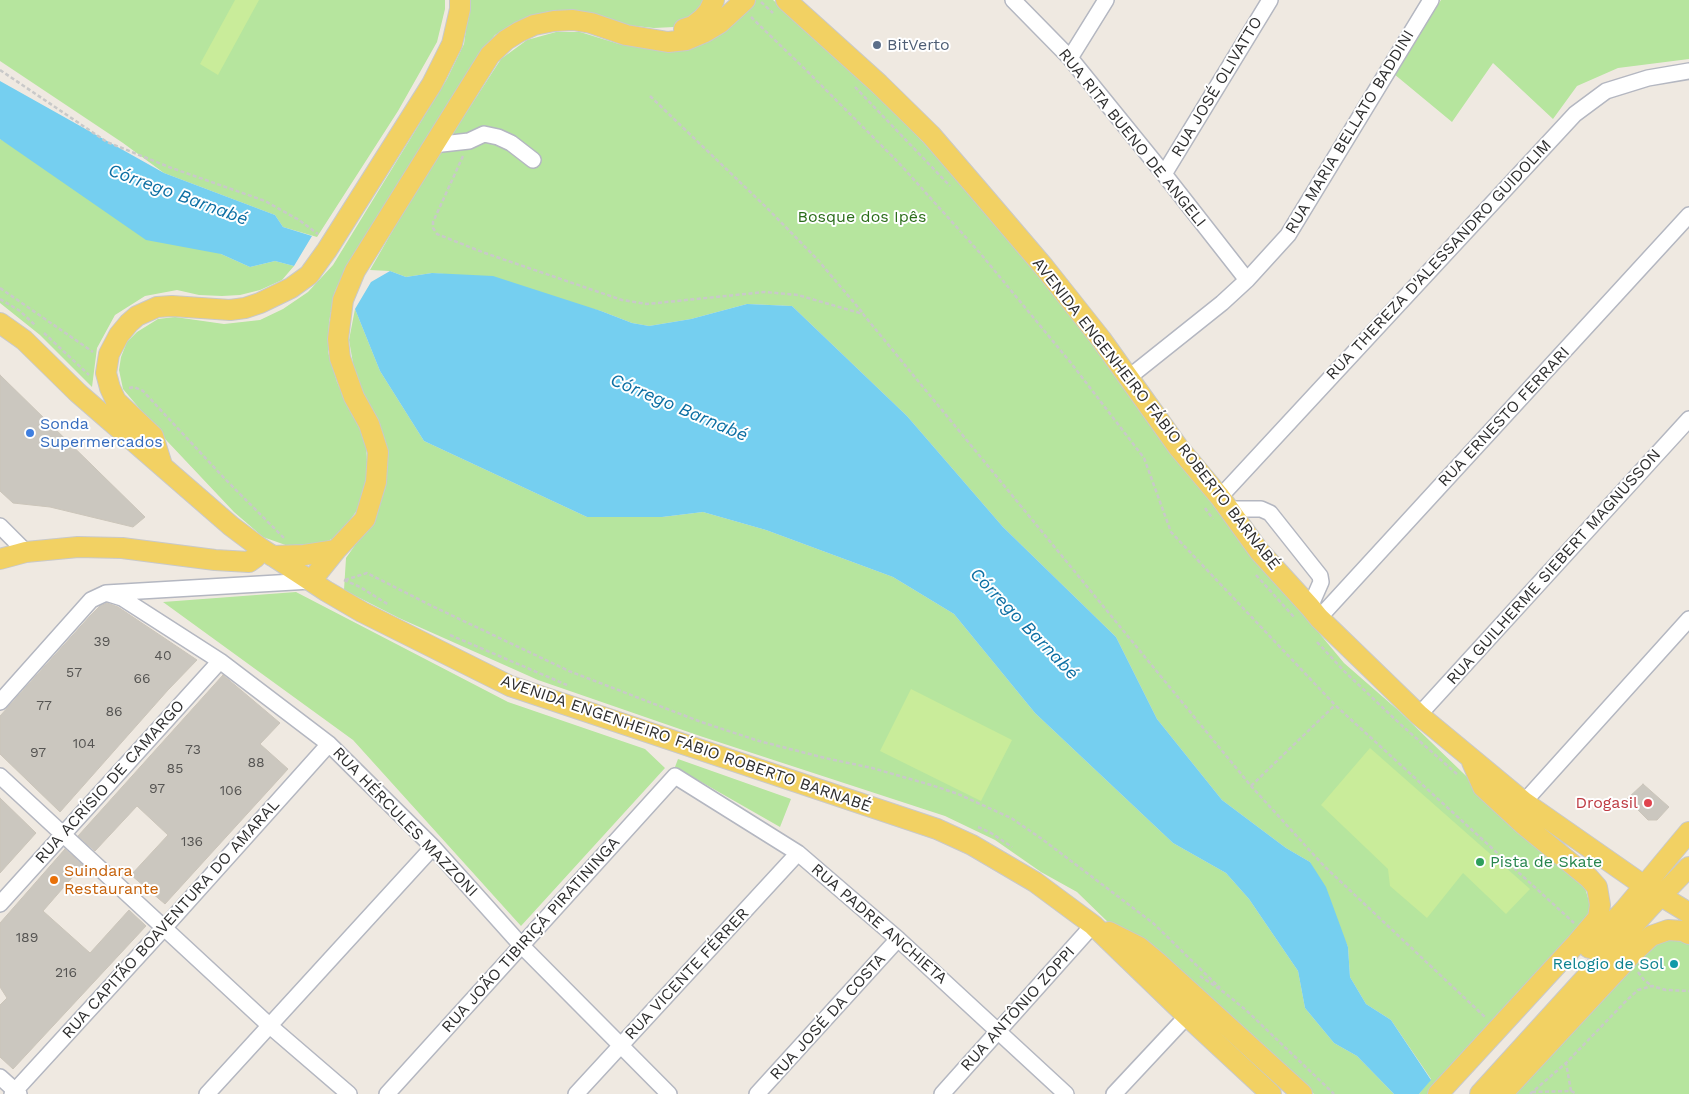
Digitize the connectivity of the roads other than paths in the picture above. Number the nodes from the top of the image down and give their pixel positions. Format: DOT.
graph roads {
  1 [pos="460,0"];
  2 [pos="714,0"];
  3 [pos="786,0"];
  4 [pos="1013,0"];
  5 [pos="1106,0"];
  6 [pos="1270,0"];
  7 [pos="1431,0"];
  8 [pos="747,8"];
  9 [pos="648,38"];
  10 [pos="1070,58"];
  11 [pos="1689,71"];
  12 [pos="433,145"];
  13 [pos="534,160"];
  14 [pos="1164,174"];
  15 [pos="1689,215"];
  16 [pos="1247,280"];
  17 [pos="0,323"];
  18 [pos="1128,378"];
  19 [pos="1689,419"];
  20 [pos="162,464"];
  21 [pos="1224,503"];
  22 [pos="0,526"];
  23 [pos="336,550"];
  24 [pos="265,551"];
  25 [pos="26,552"];
  26 [pos="0,559"];
  27 [pos="216,560"];
  28 [pos="311,581"];
  29 [pos="220,586"];
  30 [pos="106,593"];
  31 [pos="1314,613"];
  32 [pos="1689,620"];
  33 [pos="220,660"];
  34 [pos="0,702"];
  35 [pos="1419,715"];
  36 [pos="329,744"];
  37 [pos="1471,759"];
  38 [pos="0,776"];
  39 [pos="676,776"];
  40 [pos="1524,802"];
  41 [pos="1689,832"];
  42 [pos="63,834"];
  43 [pos="433,847"];
  44 [pos="798,853"];
  45 [pos="1689,867"];
  46 [pos="1643,885"];
  47 [pos="1661,896"];
  48 [pos="0,904"];
  49 [pos="1689,913"];
  50 [pos="1093,925"];
  51 [pos="165,927"];
  52 [pos="1689,934"];
  53 [pos="898,940"];
  54 [pos="521,945"];
  55 [pos="1187,1016"];
  56 [pos="270,1026"];
  57 [pos="999,1031"];
  58 [pos="622,1045"];
  59 [pos="0,1077"];
  60 [pos="15,1093"];
  61 [pos="207,1094"];
  62 [pos="349,1094"];
  63 [pos="387,1094"];
  64 [pos="576,1094"];
  65 [pos="669,1094"];
  66 [pos="757,1094"];
  67 [pos="942,1094"];
  68 [pos="1066,1094"];
  69 [pos="1114,1094"];
  70 [pos="1271,1094"];
  71 [pos="1302,1094"];
  72 [pos="1438,1094"];
  73 [pos="1457,1094"];
  74 [pos="1480,1094"];
  75 [pos="1502,1094"];
  1 -- 20 [label="main road"];
  2 -- 9 [label="main road"];
  3 -- 18 [label="main road, AVENIDA ENGENHEIRO FÁBIO ROBERTO BARNABÉ"];
  4 -- 10 [label="street, RUA RITA BUENO DE ANGELI"];
  5 -- 10 [label="street"];
  6 -- 14 [label="street, RUA JOSÉ OLIVATTO"];
  7 -- 16 [label="street, RUA MARIA BELLATO BADDINI"];
  8 -- 9 [label="main road"];
  9 -- 12 [label="main road"];
  10 -- 14 [label="street, RUA RITA BUENO DE ANGELI"];
  11 -- 21 [label="street, RUA THEREZA D'ALESSANDRO GUIDOLIM"];
  12 -- 13 [label="street"];
  12 -- 23 [label="main road"];
  14 -- 16 [label="street, RUA RITA BUENO DE ANGELI"];
  15 -- 31 [label="street, RUA ERNESTO FERRARI"];
  16 -- 18 [label="street, RUA MARIA BELLATO BADDINI"];
  17 -- 20 [label="main road, AVENIDA ENGENHEIRO FÁBIO ROBERTO BARNABÉ"];
  18 -- 21 [label="main road, AVENIDA ENGENHEIRO FÁBIO ROBERTO BARNABÉ"];
  19 -- 35 [label="street, RUA GUILHERME SIEBERT MAGNUSSON"];
  20 -- 24 [label="main road, AVENIDA ENGENHEIRO FÁBIO ROBERTO BARNABÉ"];
  21 -- 31 [label="main road, AVENIDA ENGENHEIRO FÁBIO ROBERTO BARNABÉ"];
  21 -- 31 [label="street"];
  22 -- 25 [label="street"];
  23 -- 24 [label="main road"];
  23 -- 28 [label="main road"];
  24 -- 27 [label="main road"];
  24 -- 28 [label="main road, AVENIDA ENGENHEIRO FÁBIO ROBERTO BARNABÉ"];
  25 -- 26 [label="main road"];
  25 -- 27 [label="main road"];
  27 -- 29 [label="street"];
  28 -- 29 [label="street"];
  28 -- 50 [label="main road, AVENIDA ENGENHEIRO FÁBIO ROBERTO BARNABÉ"];
  29 -- 30 [label="street"];
  30 -- 33 [label="street, RUA HÉRCULES MAZZONI"];
  30 -- 34 [label="street"];
  31 -- 35 [label="main road, AVENIDA ENGENHEIRO FÁBIO ROBERTO BARNABÉ"];
  32 -- 40 [label="street"];
  33 -- 36 [label="street, RUA HÉRCULES MAZZONI"];
  33 -- 42 [label="street, RUA ACRÍSIO DE CAMARGO"];
  35 -- 37 [label="main road, AVENIDA ENGENHEIRO FÁBIO ROBERTO BARNABÉ"];
  36 -- 43 [label="street, RUA HÉRCULES MAZZONI"];
  36 -- 51 [label="street, RUA CAPITÃO BOAVENTURA DO AMARAL"];
  37 -- 40 [label="main road, AVENIDA ENGENHEIRO FÁBIO ROBERTO BARNABÉ"];
  37 -- 72 [label="main road"];
  38 -- 42 [label="street"];
  39 -- 44 [label="street, RUA PADRE ANCHIETA"];
  39 -- 54 [label="street, RUA JOÃO TIBIRIÇÁ PIRATININGA"];
  40 -- 46 [label="main road, AVENIDA ENGENHEIRO FÁBIO ROBERTO BARNABÉ"];
  41 -- 46 [label="main road"];
  42 -- 48 [label="street, RUA ACRÍSIO DE CAMARGO"];
  42 -- 51 [label="street"];
  43 -- 54 [label="street, RUA HÉRCULES MAZZONI"];
  43 -- 56 [label="street"];
  44 -- 53 [label="street, RUA PADRE ANCHIETA"];
  44 -- 58 [label="street, RUA VICENTE FÉRRER"];
  45 -- 47 [label="main road"];
  46 -- 47 [label="main road, AVENIDA ENGENHEIRO FÁBIO ROBERTO BARNABÉ"];
  46 -- 73 [label="main road"];
  47 -- 49 [label="main road, AVENIDA ENGENHEIRO FÁBIO ROBERTO BARNABÉ"];
  47 -- 74 [label="main road"];
  50 -- 55 [label="main road, AVENIDA ENGENHEIRO FÁBIO ROBERTO BARNABÉ"];
  50 -- 57 [label="street, RUA ANTÔNIO ZOPPI"];
  50 -- 71 [label="main road"];
  51 -- 56 [label="street"];
  51 -- 60 [label="street, RUA CAPITÃO BOAVENTURA DO AMARAL"];
  52 -- 75 [label="main road"];
  53 -- 57 [label="street, RUA PADRE ANCHIETA"];
  53 -- 66 [label="street, RUA JOSÉ DA COSTA"];
  54 -- 58 [label="street, RUA HÉRCULES MAZZONI"];
  54 -- 63 [label="street, RUA JOÃO TIBIRIÇÁ PIRATININGA"];
  55 -- 69 [label="street"];
  55 -- 70 [label="main road, AVENIDA ENGENHEIRO FÁBIO ROBERTO BARNABÉ"];
  56 -- 61 [label="street"];
  56 -- 62 [label="street"];
  57 -- 67 [label="street, RUA ANTÔNIO ZOPPI"];
  57 -- 68 [label="street, RUA PADRE ANCHIETA"];
  58 -- 64 [label="street, RUA VICENTE FÉRRER"];
  58 -- 65 [label="street, RUA HÉRCULES MAZZONI"];
  59 -- 60 [label="street"];
}
